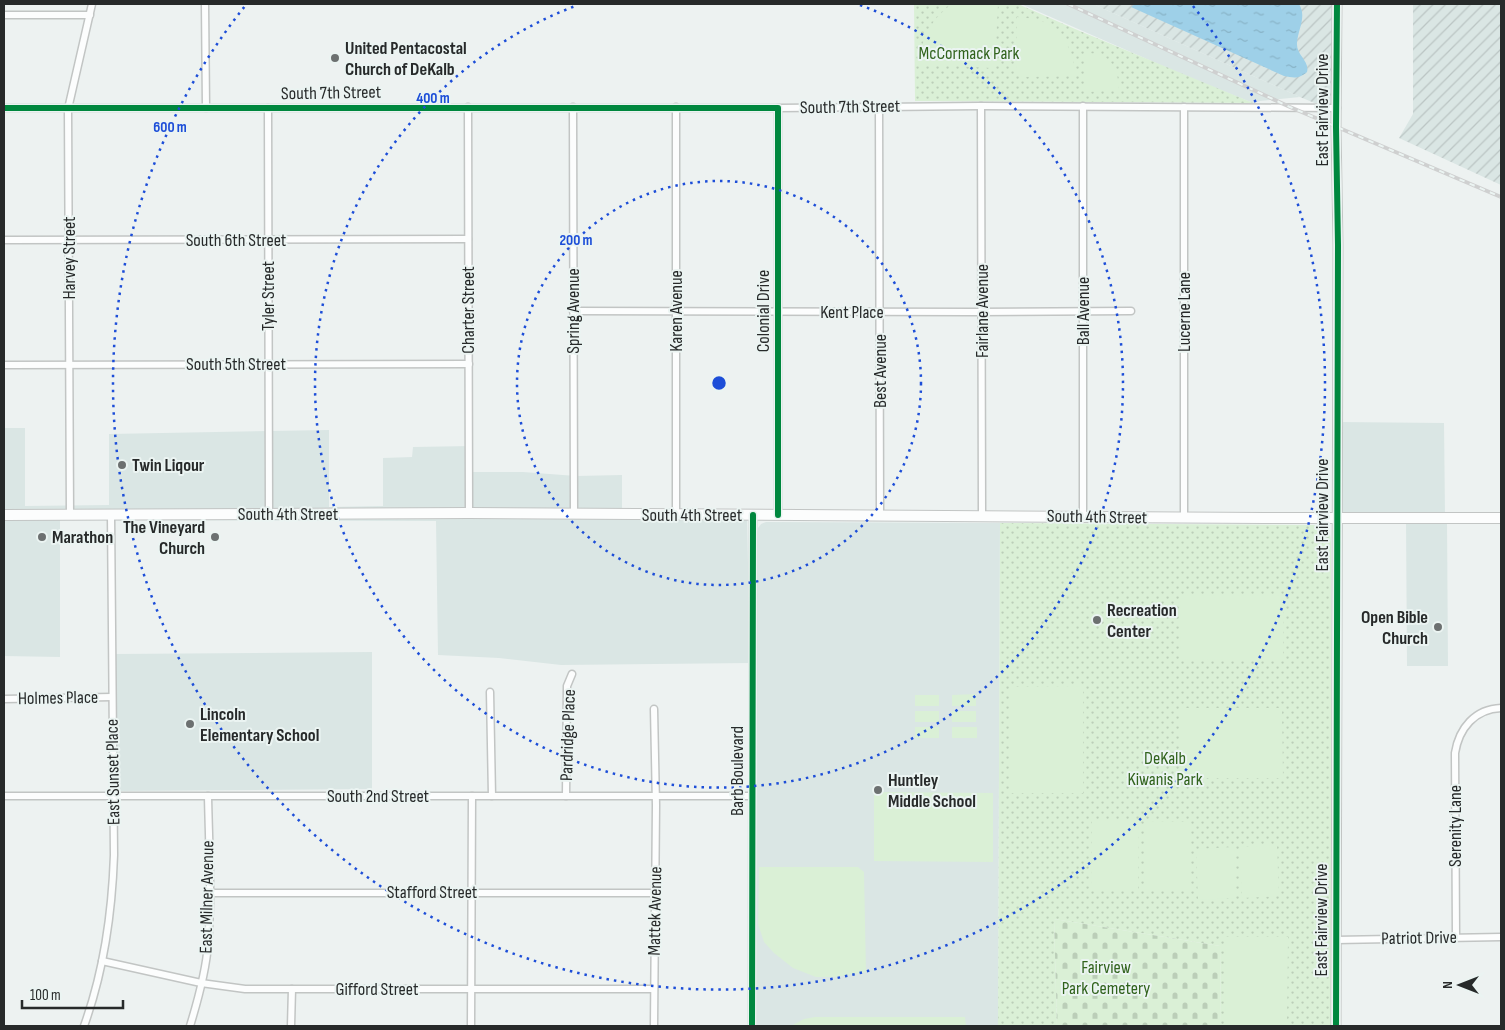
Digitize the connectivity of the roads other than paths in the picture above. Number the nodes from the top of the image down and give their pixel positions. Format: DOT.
graph roads {
  1 [pos="92,4"];
  2 [pos="205,4"];
  3 [pos="1336,4"];
  4 [pos="4,9"];
  5 [pos="4,14"];
  6 [pos="90,14"];
  7 [pos="981,106"];
  8 [pos="1083,106"];
  9 [pos="468,107"];
  10 [pos="573,107"];
  11 [pos="676,107"];
  12 [pos="879,107"];
  13 [pos="1184,107"];
  14 [pos="4,108"];
  15 [pos="206,108"];
  16 [pos="268,108"];
  17 [pos="778,108"];
  18 [pos="1337,108"];
  19 [pos="68,109"];
  20 [pos="468,239"];
  21 [pos="4,240"];
  22 [pos="69,240"];
  23 [pos="268,240"];
  24 [pos="573,310"];
  25 [pos="676,311"];
  26 [pos="1083,311"];
  27 [pos="1132,311"];
  28 [pos="778,312"];
  29 [pos="880,312"];
  30 [pos="982,312"];
  31 [pos="4,364"];
  32 [pos="269,364"];
  33 [pos="469,364"];
  34 [pos="70,365"];
  35 [pos="469,513"];
  36 [pos="269,514"];
  37 [pos="574,514"];
  38 [pos="4,515"];
  39 [pos="70,515"];
  40 [pos="111,515"];
  41 [pos="676,515"];
  42 [pos="753,515"];
  43 [pos="778,515"];
  44 [pos="880,516"];
  45 [pos="982,516"];
  46 [pos="1083,516"];
  47 [pos="1184,517"];
  48 [pos="1337,518"];
  49 [pos="1501,518"];
  50 [pos="572,674"];
  51 [pos="490,692"];
  52 [pos="112,697"];
  53 [pos="4,699"];
  54 [pos="1501,708"];
  55 [pos="654,709"];
  56 [pos="4,796"];
  57 [pos="114,796"];
  58 [pos="208,796"];
  59 [pos="472,796"];
  60 [pos="492,796"];
  61 [pos="566,796"];
  62 [pos="656,796"];
  63 [pos="752,796"];
  64 [pos="471,892"];
  65 [pos="210,893"];
  66 [pos="655,893"];
  67 [pos="1456,937"];
  68 [pos="1501,937"];
  69 [pos="1336,940"];
  70 [pos="102,961"];
  71 [pos="201,983"];
  72 [pos="471,988"];
  73 [pos="292,989"];
  74 [pos="654,989"];
  75 [pos="84,1026"];
  76 [pos="190,1026"];
  77 [pos="291,1026"];
  78 [pos="471,1026"];
  79 [pos="654,1026"];
  80 [pos="752,1026"];
  81 [pos="1336,1026"];
  1 -- 6 [label="street, Harvey Street"];
  2 -- 15 [label="street"];
  3 -- 18 [label="street, East Fairview Drive"];
  4 -- 5 [label="street"];
  5 -- 6 [label="street"];
  6 -- 19 [label="street, Harvey Street"];
  7 -- 8 [label="street, South 7th Street"];
  7 -- 12 [label="street, South 7th Street"];
  7 -- 30 [label="street, Fairlane Avenue"];
  8 -- 13 [label="street, South 7th Street"];
  8 -- 26 [label="street, Ball Avenue"];
  9 -- 10 [label="street, South 7th Street"];
  9 -- 16 [label="street, South 7th Street"];
  9 -- 20 [label="street, Charter Street"];
  10 -- 11 [label="street, South 7th Street"];
  10 -- 24 [label="street, Spring Avenue"];
  11 -- 17 [label="street, South 7th Street"];
  11 -- 25 [label="street, Karen Avenue"];
  12 -- 17 [label="street, South 7th Street"];
  12 -- 29 [label="street, Best Avenue"];
  13 -- 18 [label="street, South 7th Street"];
  13 -- 47 [label="street, Lucerne Lane"];
  14 -- 19 [label="street, South 7th Street"];
  15 -- 16 [label="street, South 7th Street"];
  15 -- 19 [label="street, South 7th Street"];
  16 -- 23 [label="street, Tyler Street"];
  17 -- 28 [label="street, Colonial Drive"];
  18 -- 48 [label="street, East Fairview Drive"];
  19 -- 22 [label="street, Harvey Street"];
  20 -- 23 [label="street, South 6th Street"];
  20 -- 33 [label="street, Charter Street"];
  21 -- 22 [label="street, South 6th Street"];
  22 -- 23 [label="street, South 6th Street"];
  22 -- 34 [label="street, Harvey Street"];
  23 -- 32 [label="street, Tyler Street"];
  24 -- 25 [label="street, Kent Place"];
  24 -- 37 [label="street, Spring Avenue"];
  25 -- 28 [label="street, Kent Place"];
  25 -- 41 [label="street, Karen Avenue"];
  26 -- 27 [label="street, Kent Place"];
  26 -- 30 [label="street, Kent Place"];
  26 -- 46 [label="street, Ball Avenue"];
  28 -- 29 [label="street, Kent Place"];
  28 -- 43 [label="street, Colonial Drive"];
  29 -- 30 [label="street, Kent Place"];
  29 -- 44 [label="street, Best Avenue"];
  30 -- 45 [label="street, Fairlane Avenue"];
  31 -- 34 [label="street, South 5th Street"];
  32 -- 33 [label="street, South 5th Street"];
  32 -- 34 [label="street, South 5th Street"];
  32 -- 36 [label="street, Tyler Street"];
  33 -- 35 [label="street, Charter Street"];
  34 -- 39 [label="street, Harvey Street"];
  35 -- 36 [label="main road, South 4th Street"];
  35 -- 37 [label="main road, South 4th Street"];
  36 -- 40 [label="main road, South 4th Street"];
  37 -- 41 [label="main road, South 4th Street"];
  38 -- 39 [label="main road, South 4th Street"];
  39 -- 40 [label="main road, South 4th Street"];
  40 -- 52 [label="street, East Sunset Place"];
  41 -- 42 [label="main road, South 4th Street"];
  42 -- 43 [label="main road, South 4th Street"];
  42 -- 63 [label="street, Barb Boulevard"];
  43 -- 44 [label="main road, South 4th Street"];
  44 -- 45 [label="main road, South 4th Street"];
  45 -- 46 [label="main road, South 4th Street"];
  46 -- 47 [label="main road, South 4th Street"];
  47 -- 48 [label="main road, South 4th Street"];
  48 -- 49 [label="main road, South 4th Street"];
  48 -- 69 [label="street, East Fairview Drive"];
  50 -- 61 [label="street, Pardridge Place"];
  51 -- 60 [label="street"];
  52 -- 53 [label="street, Holmes Place"];
  52 -- 57 [label="street, East Sunset Place"];
  54 -- 67 [label="street, Serenity Lane"];
  55 -- 62 [label="street, Mattek Avenue"];
  56 -- 57 [label="street, South 2nd Street"];
  57 -- 58 [label="street, South 2nd Street"];
  57 -- 70 [label="street, East Sunset Place"];
  58 -- 59 [label="street, South 2nd Street"];
  58 -- 65 [label="street, East Milner Avenue"];
  59 -- 60 [label="street, South 2nd Street"];
  59 -- 64 [label="street"];
  60 -- 61 [label="street, South 2nd Street"];
  61 -- 62 [label="street, South 2nd Street"];
  62 -- 63 [label="street, South 2nd Street"];
  62 -- 66 [label="street, Mattek Avenue"];
  63 -- 80 [label="street, Barb Boulevard"];
  64 -- 65 [label="street, Stafford Street"];
  64 -- 66 [label="street, Stafford Street"];
  64 -- 72 [label="street"];
  65 -- 71 [label="street, East Milner Avenue"];
  66 -- 74 [label="street, Mattek Avenue"];
  67 -- 68 [label="street, Patriot Drive"];
  67 -- 69 [label="street, Patriot Drive"];
  69 -- 81 [label="street, East Fairview Drive"];
  70 -- 71 [label="street, Gifford Street"];
  70 -- 75 [label="street, East Sunset Place"];
  71 -- 73 [label="street, Gifford Street"];
  71 -- 76 [label="street, East Milner Avenue"];
  72 -- 73 [label="street, Gifford Street"];
  72 -- 74 [label="street, Gifford Street"];
  72 -- 78 [label="street"];
  73 -- 77 [label="street"];
  74 -- 79 [label="street, Mattek Avenue"];
}
